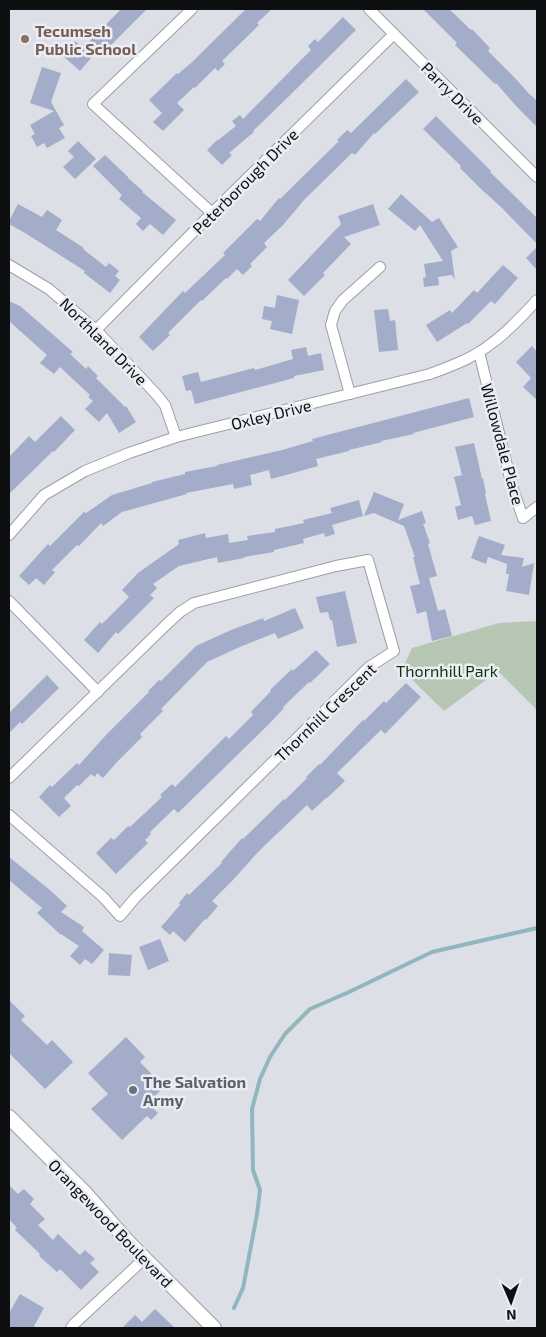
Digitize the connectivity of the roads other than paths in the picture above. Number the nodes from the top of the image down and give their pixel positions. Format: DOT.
graph roads {
  1 [pos="192,9"];
  2 [pos="370,9"];
  3 [pos="394,34"];
  4 [pos="537,177"];
  5 [pos="212,213"];
  6 [pos="9,265"];
  7 [pos="380,267"];
  8 [pos="537,300"];
  9 [pos="96,330"];
  10 [pos="479,352"];
  11 [pos="350,394"];
  12 [pos="176,438"];
  13 [pos="537,507"];
  14 [pos="9,534"];
  15 [pos="9,601"];
  16 [pos="98,692"];
  17 [pos="9,778"];
  18 [pos="9,815"];
  19 [pos="9,1117"];
  20 [pos="144,1259"];
  21 [pos="70,1328"];
  22 [pos="214,1328"];
  1 -- 5 [label="street"];
  2 -- 3 [label="street, Parry Drive"];
  3 -- 4 [label="street, Parry Drive"];
  3 -- 5 [label="street, Peterborough Drive"];
  5 -- 9 [label="street, Peterborough Drive"];
  6 -- 9 [label="street, Northland Drive"];
  7 -- 11 [label="street"];
  8 -- 10 [label="street, Oxley Drive"];
  9 -- 12 [label="street, Northland Drive"];
  10 -- 11 [label="street, Oxley Drive"];
  10 -- 13 [label="street, Willowdale Place"];
  11 -- 12 [label="street, Oxley Drive"];
  12 -- 14 [label="street, Oxley Drive"];
  15 -- 16 [label="street"];
  16 -- 17 [label="street, Thornhill Crescent"];
  16 -- 18 [label="street, Thornhill Crescent"];
  19 -- 20 [label="street, Orangewood Boulevard"];
  20 -- 21 [label="street"];
  20 -- 22 [label="street, Orangewood Boulevard"];
}
